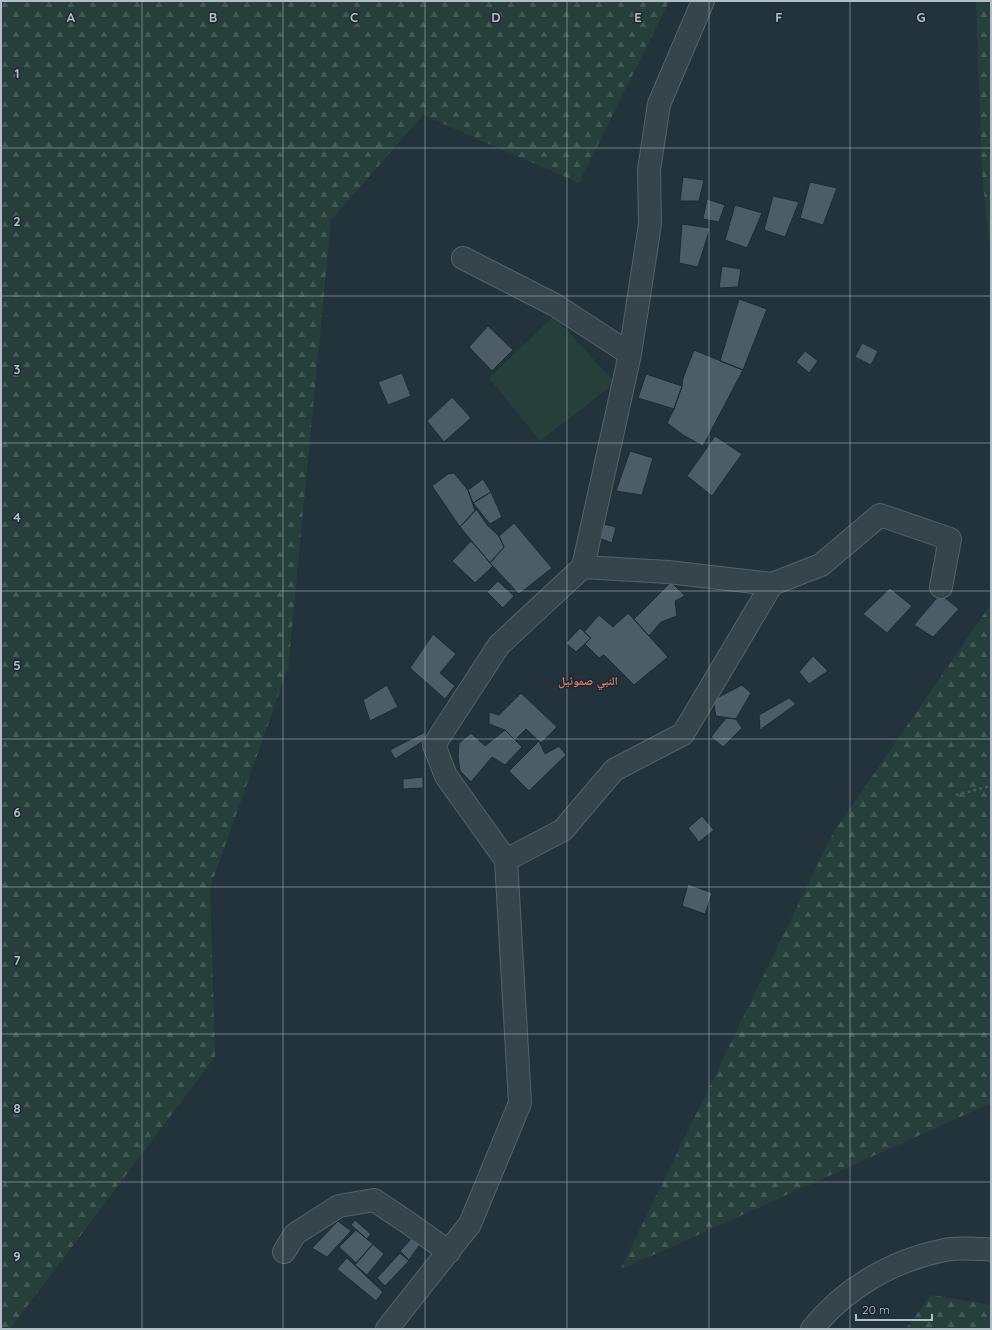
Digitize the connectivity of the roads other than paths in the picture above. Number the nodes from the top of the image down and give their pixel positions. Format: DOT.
graph roads {
  1 [pos="704,1"];
  2 [pos="463,258"];
  3 [pos="630,354"];
  4 [pos="583,567"];
  5 [pos="772,584"];
  6 [pos="941,587"];
  7 [pos="506,860"];
  8 [pos="991,1250"];
  9 [pos="284,1252"];
  10 [pos="449,1252"];
  11 [pos="387,1329"];
  12 [pos="812,1329"];
  1 -- 3 [label="street"];
  2 -- 3 [label="street"];
  3 -- 4 [label="street"];
  4 -- 5 [label="street"];
  4 -- 7 [label="street"];
  5 -- 6 [label="street"];
  5 -- 7 [label="street"];
  7 -- 10 [label="street"];
  8 -- 12 [label="street"];
  9 -- 10 [label="street"];
  10 -- 11 [label="street"];
}
